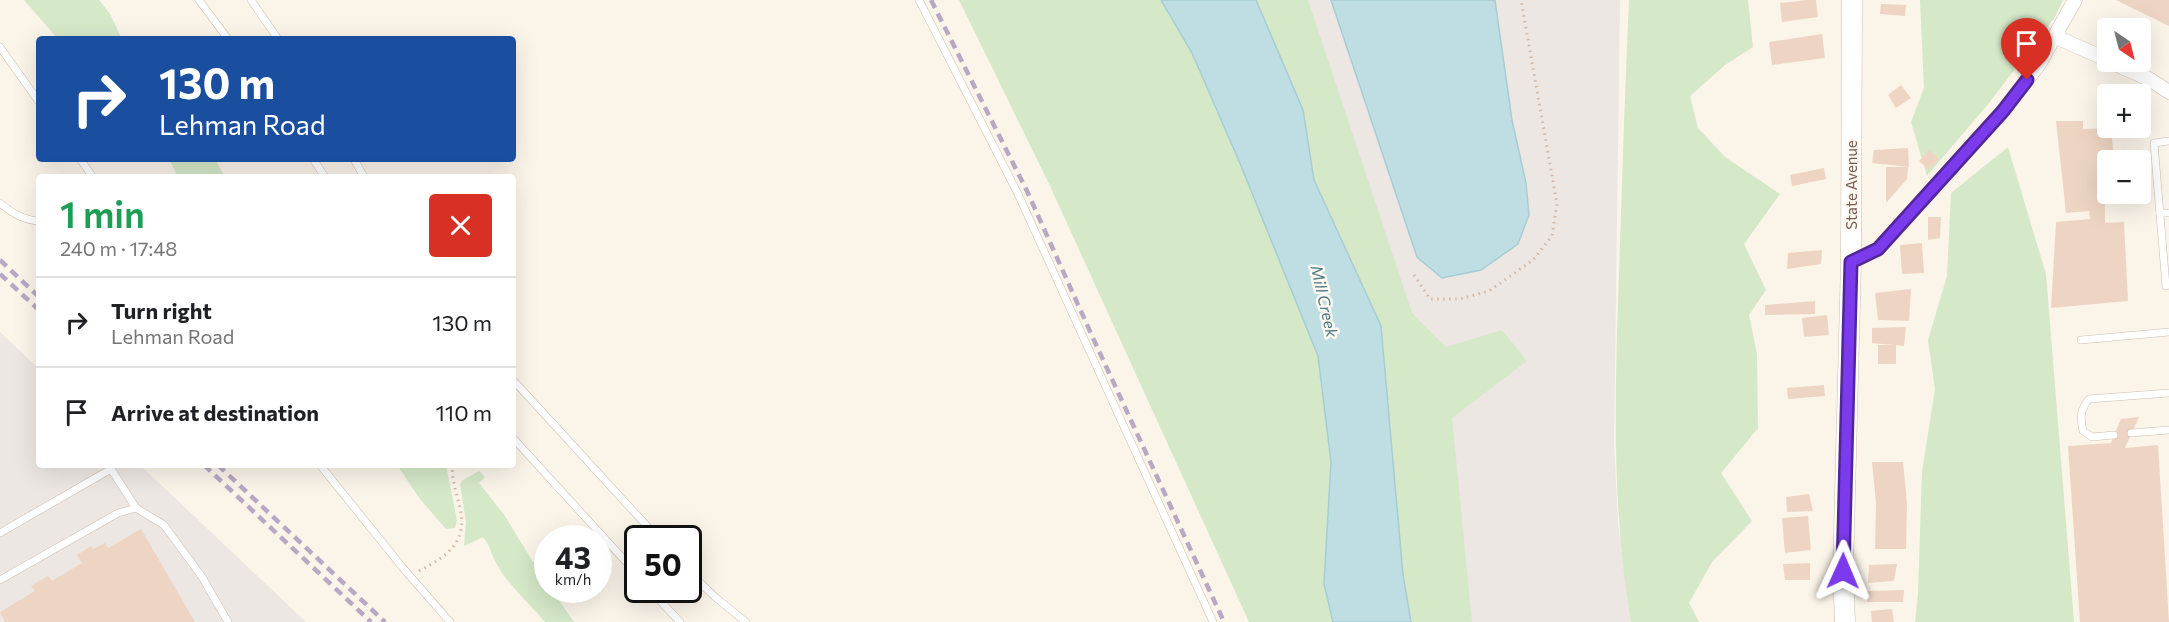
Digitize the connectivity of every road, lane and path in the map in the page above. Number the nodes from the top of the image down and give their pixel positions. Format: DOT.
graph roads {
  1 [pos="199,0"];
  2 [pos="251,0"];
  3 [pos="919,0"];
  4 [pos="1521,0"];
  5 [pos="1852,0"];
  6 [pos="2075,0"];
  7 [pos="226,36"];
  8 [pos="276,36"];
  9 [pos="2056,37"];
  10 [pos="0,47"];
  11 [pos="2097,56"];
  12 [pos="2133,72"];
  13 [pos="2169,92"];
  14 [pos="36,98"];
  15 [pos="2169,141"];
  16 [pos="0,202"];
  17 [pos="2160,213"];
  18 [pos="2169,213"];
  19 [pos="36,221"];
  20 [pos="1851,262"];
  21 [pos="1414,275"];
  22 [pos="2166,286"];
  23 [pos="2169,332"];
  24 [pos="2081,340"];
  25 [pos="516,383"];
  26 [pos="2169,393"];
  27 [pos="2169,430"];
  28 [pos="2132,434"];
  29 [pos="2114,435"];
  30 [pos="516,441"];
  31 [pos="322,468"];
  32 [pos="453,468"];
  33 [pos="136,507"];
  34 [pos="646,525"];
  35 [pos="0,533"];
  36 [pos="624,560"];
  37 [pos="409,576"];
  38 [pos="0,580"];
  39 [pos="702,585"];
  40 [pos="662,603"];
  41 [pos="228,622"];
  42 [pos="450,622"];
  43 [pos="680,622"];
  44 [pos="746,622"];
  45 [pos="1213,622"];
  46 [pos="1845,622"];
  1 -- 7 [label="lane"];
  2 -- 8 [label="lane"];
  3 -- 45 [label="lane"];
  4 -- 21 [label="path"];
  5 -- 20 [label="main road, State Avenue"];
  6 -- 9 [label="street"];
  9 -- 11 [label="street"];
  9 -- 20 [label="street"];
  10 -- 14 [label="lane"];
  12 -- 13 [label="street"];
  15 -- 17 [label="lane"];
  16 -- 19 [label="lane"];
  17 -- 18 [label="lane"];
  17 -- 22 [label="lane"];
  20 -- 46 [label="main road, State Avenue"];
  23 -- 24 [label="lane"];
  25 -- 34 [label="lane"];
  26 -- 29 [label="lane"];
  27 -- 28 [label="lane"];
  30 -- 36 [label="lane"];
  31 -- 37 [label="lane"];
  32 -- 37 [label="path"];
  33 -- 35 [label="lane"];
  33 -- 38 [label="lane"];
  33 -- 41 [label="lane"];
  37 -- 42 [label="lane"];
  39 -- 44 [label="lane"];
  40 -- 43 [label="lane"];
}
